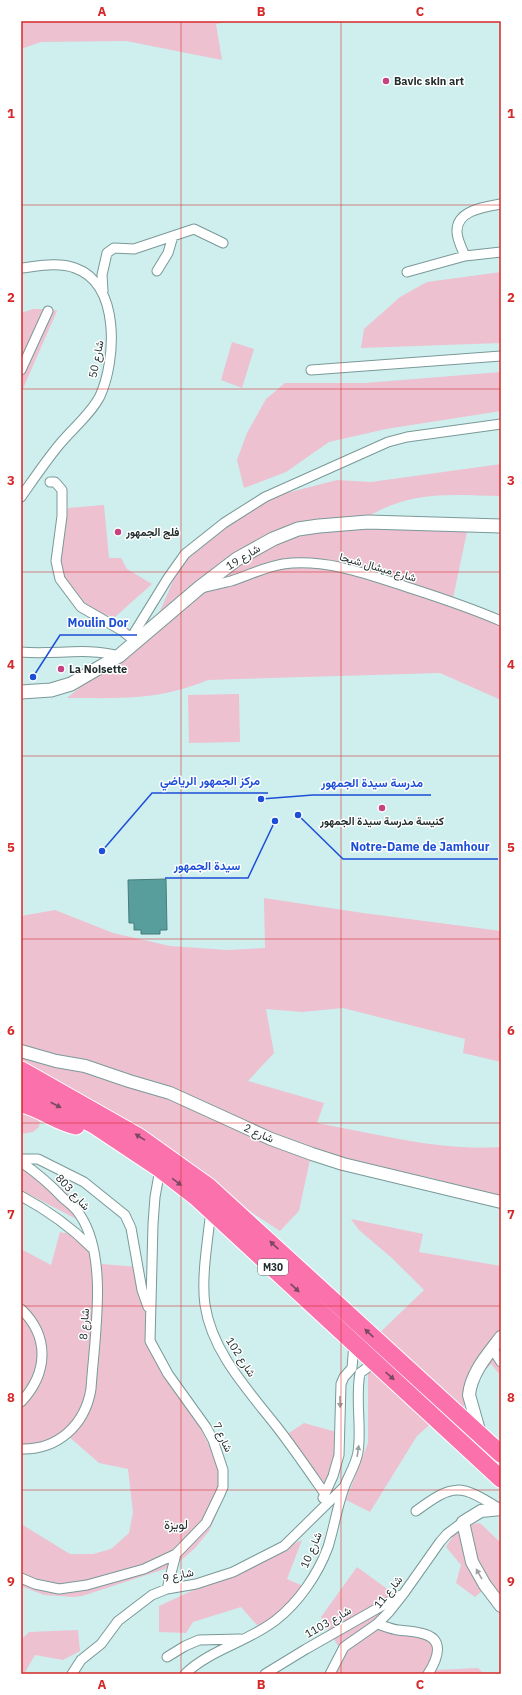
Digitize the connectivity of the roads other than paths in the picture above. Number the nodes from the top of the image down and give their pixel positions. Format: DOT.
graph roads {
  1 [pos="501,204"];
  2 [pos="173,236"];
  3 [pos="223,243"];
  4 [pos="501,252"];
  5 [pos="465,256"];
  6 [pos="21,268"];
  7 [pos="157,271"];
  8 [pos="406,272"];
  9 [pos="103,295"];
  10 [pos="48,311"];
  11 [pos="501,356"];
  12 [pos="21,370"];
  13 [pos="311,370"];
  14 [pos="501,424"];
  15 [pos="50,482"];
  16 [pos="21,497"];
  17 [pos="501,526"];
  18 [pos="198,588"];
  19 [pos="501,621"];
  20 [pos="134,640"];
  21 [pos="21,652"];
  22 [pos="119,656"];
  23 [pos="21,692"];
  24 [pos="21,1051"];
  25 [pos="21,1070"];
  26 [pos="21,1087"];
  27 [pos="21,1104"];
  28 [pos="94,1125"];
  29 [pos="21,1159"];
  30 [pos="21,1162"];
  31 [pos="160,1169"];
  32 [pos="21,1196"];
  33 [pos="501,1202"];
  34 [pos="211,1209"];
  35 [pos="94,1249"];
  36 [pos="21,1309"];
  37 [pos="150,1311"];
  38 [pos="501,1337"];
  39 [pos="354,1343"];
  40 [pos="492,1348"];
  41 [pos="375,1362"];
  42 [pos="501,1362"];
  43 [pos="469,1395"];
  44 [pos="21,1402"];
  45 [pos="451,1408"];
  46 [pos="480,1434"];
  47 [pos="21,1449"];
  48 [pos="501,1454"];
  49 [pos="501,1479"];
  50 [pos="344,1487"];
  51 [pos="325,1494"];
  52 [pos="501,1509"];
  53 [pos="416,1511"];
  54 [pos="318,1512"];
  55 [pos="463,1522"];
  56 [pos="176,1554"];
  57 [pos="21,1578"];
  58 [pos="167,1589"];
  59 [pos="404,1593"];
  60 [pos="501,1606"];
  61 [pos="377,1624"];
  62 [pos="242,1639"];
  63 [pos="167,1657"];
  64 [pos="72,1674"];
  65 [pos="185,1674"];
  66 [pos="265,1674"];
  67 [pos="330,1674"];
  68 [pos="428,1674"];
  1 -- 5 [label="street"];
  2 -- 3 [label="street"];
  2 -- 7 [label="street"];
  2 -- 9 [label="street"];
  4 -- 5 [label="street"];
  5 -- 8 [label="street"];
  6 -- 9 [label="street, شارع 50"];
  9 -- 16 [label="street, شارع 50"];
  10 -- 12 [label="street"];
  11 -- 13 [label="street"];
  14 -- 20 [label="street"];
  15 -- 20 [label="street"];
  17 -- 18 [label="main road, شارع 19"];
  18 -- 19 [label="street, شارع ميشال شيحا"];
  18 -- 20 [label="main road, شارع 19"];
  20 -- 22 [label="main road, شارع 19"];
  21 -- 22 [label="street"];
  22 -- 23 [label="main road, شارع 19"];
  24 -- 33 [label="street, شارع 2"];
  45 -- 25 [label="highway, M30, one-way"];
  26 -- 28 [label="highway, M30, one-way"];
  27 -- 28 [label="highway"];
  28 -- 31 [label="highway, M30"];
  29 -- 37 [label="street"];
  30 -- 35 [label="street, شارع 803"];
  31 -- 34 [label="highway, M30, one-way"];
  31 -- 37 [label="street, شارع 7"];
  32 -- 35 [label="street"];
  34 -- 39 [label="highway, M30, one-way"];
  34 -- 51 [label="street, شارع 102"];
  35 -- 47 [label="street, شارع 8"];
  36 -- 44 [label="street"];
  37 -- 56 [label="street, شارع 7"];
  38 -- 40 [label="street"];
  39 -- 41 [label="highway, M30"];
  39 -- 51 [label="street, one-way"];
  40 -- 42 [label="street"];
  40 -- 43 [label="street"];
  41 -- 49 [label="highway, M30, one-way"];
  50 -- 41 [label="street, شارع 10, one-way"];
  43 -- 45 [label="street"];
  43 -- 46 [label="street"];
  45 -- 46 [label="highway, M30"];
  46 -- 48 [label="highway, M30"];
  50 -- 54 [label="street, شارع 9"];
  50 -- 62 [label="street, شارع 10"];
  51 -- 54 [label="street"];
  52 -- 53 [label="street"];
  52 -- 55 [label="street"];
  54 -- 58 [label="street, شارع 9"];
  55 -- 59 [label="street, شارع 11"];
  60 -- 55 [label="street, one-way"];
  56 -- 57 [label="street, شارع 7"];
  56 -- 58 [label="street"];
  58 -- 64 [label="street, شارع 9"];
  59 -- 61 [label="street, شارع 11"];
  59 -- 66 [label="street, شارع 1103"];
  61 -- 67 [label="street, شارع 11"];
  61 -- 68 [label="street"];
  62 -- 63 [label="street"];
  62 -- 65 [label="street, شارع 10"];
}
